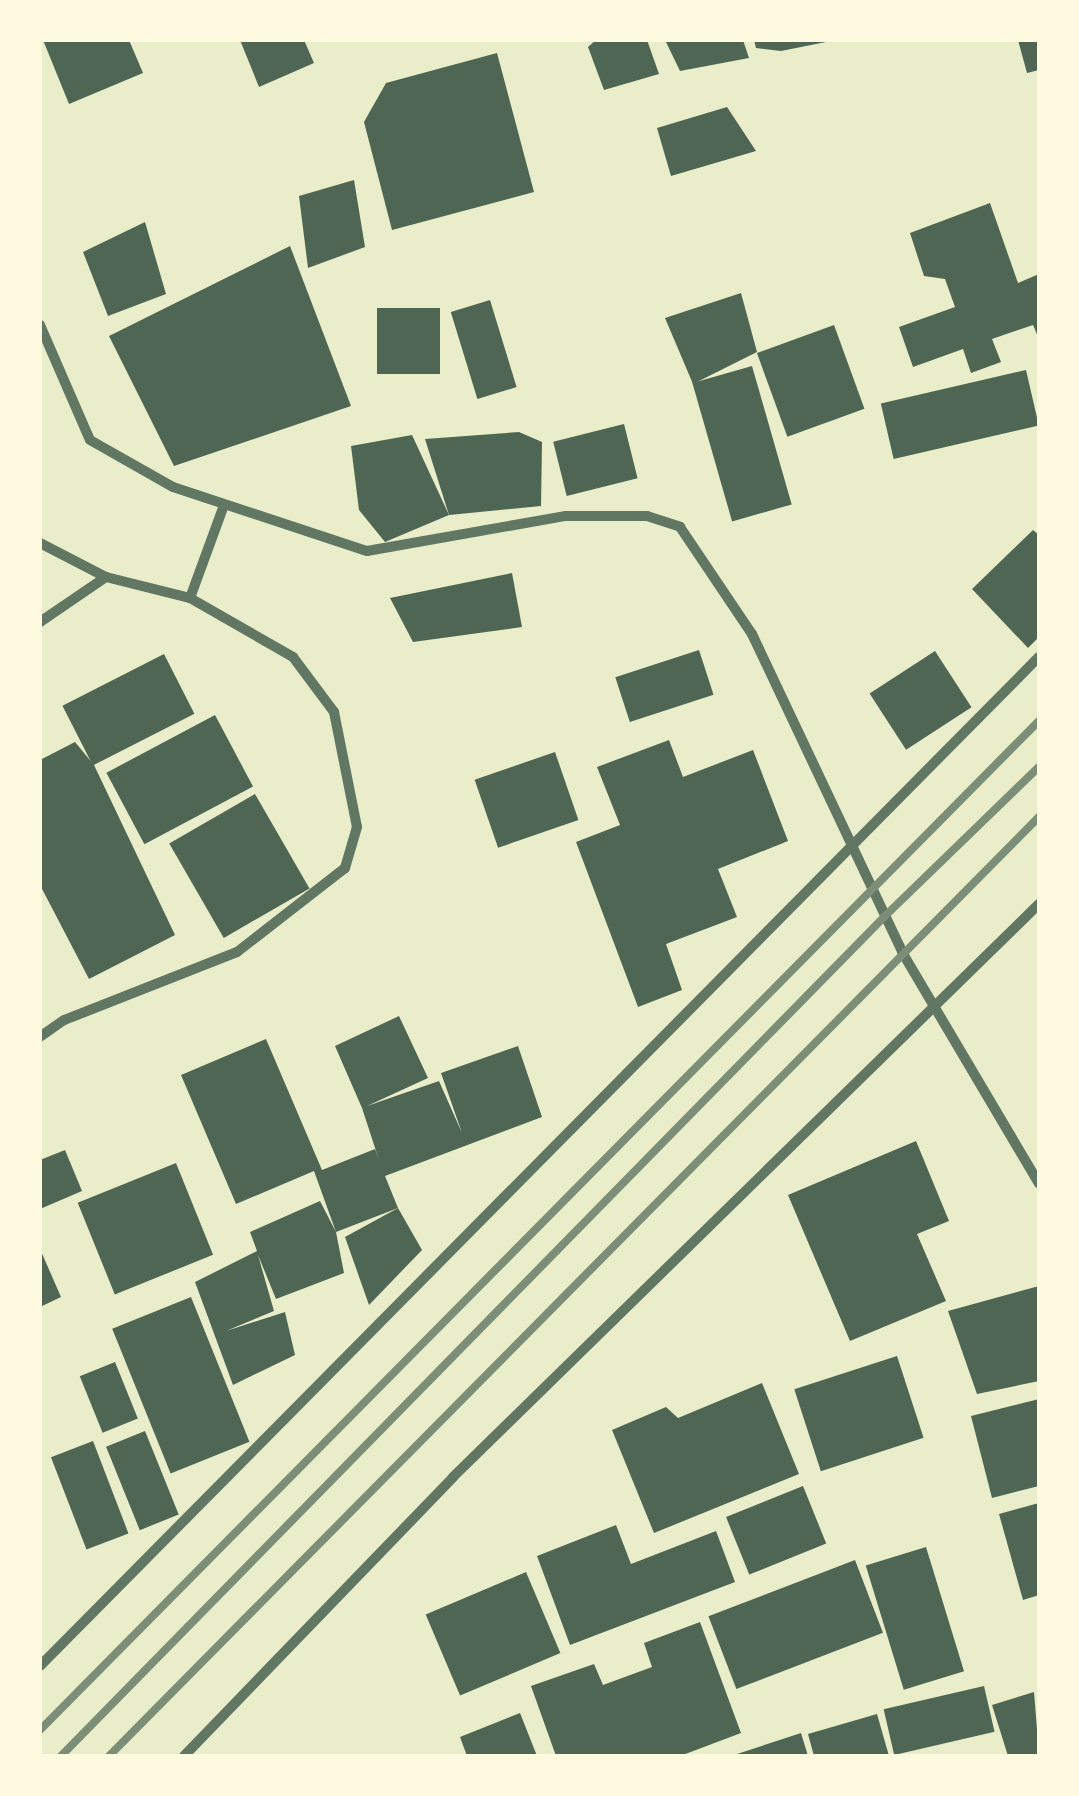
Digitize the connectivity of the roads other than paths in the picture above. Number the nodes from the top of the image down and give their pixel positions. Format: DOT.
graph roads {
  1 [pos="40,325"];
  2 [pos="224,504"];
  3 [pos="40,543"];
  4 [pos="106,577"];
  5 [pos="190,598"];
  6 [pos="40,622"];
  7 [pos="1039,657"];
  8 [pos="856,848"];
  9 [pos="1039,904"];
  10 [pos="938,1008"];
  11 [pos="40,1037"];
  12 [pos="1039,1184"];
  13 [pos="40,1666"];
  14 [pos="184,1756"];
  1 -- 2 [label="street"];
  2 -- 5 [label="street"];
  2 -- 8 [label="street"];
  3 -- 4 [label="street"];
  4 -- 5 [label="street"];
  4 -- 6 [label="street"];
  5 -- 11 [label="street"];
  7 -- 8 [label="street"];
  8 -- 10 [label="street"];
  8 -- 13 [label="street"];
  9 -- 10 [label="street"];
  10 -- 12 [label="street"];
  10 -- 14 [label="street"];
}
